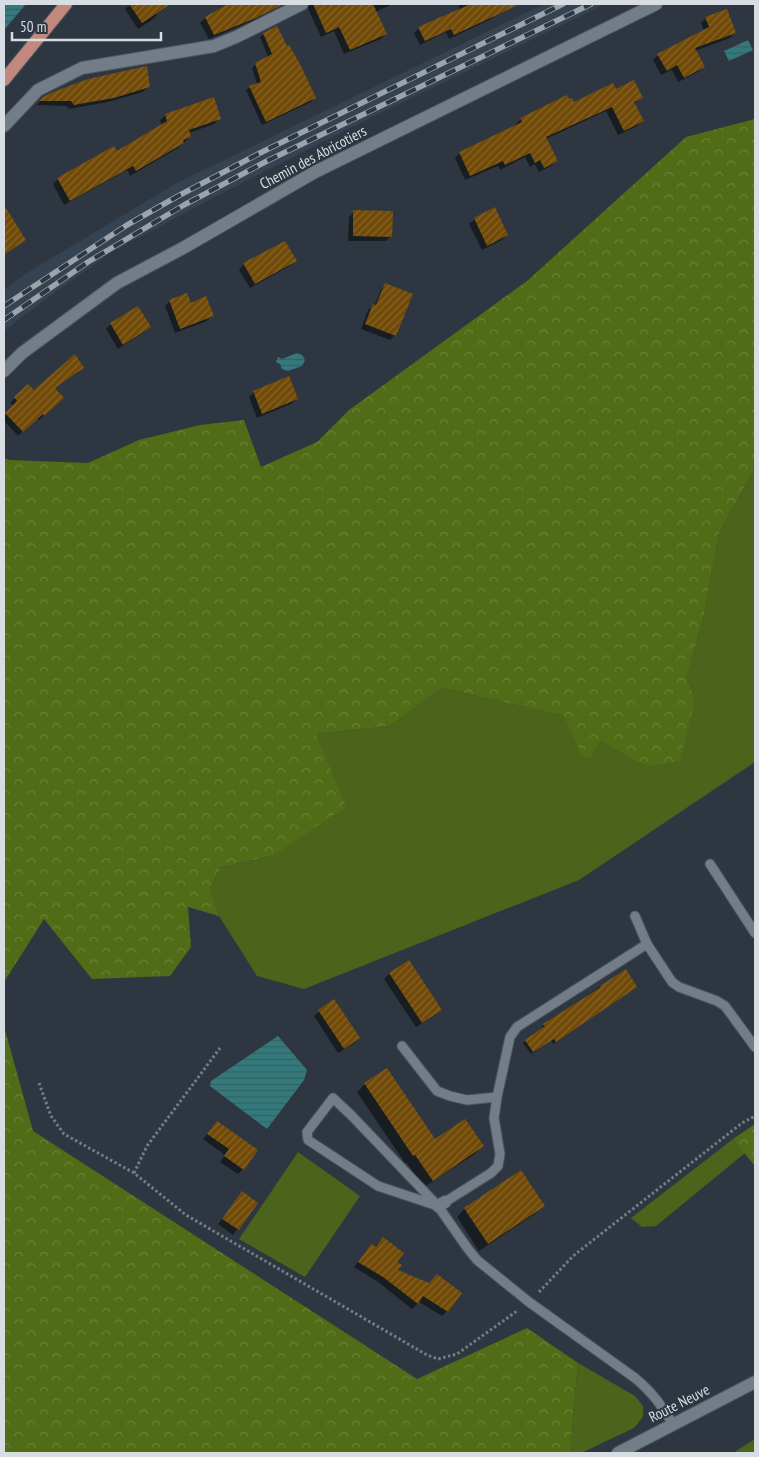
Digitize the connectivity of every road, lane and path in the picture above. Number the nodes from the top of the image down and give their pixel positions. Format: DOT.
graph roads {
  1 [pos="66,4"];
  2 [pos="302,4"];
  3 [pos="656,4"];
  4 [pos="4,80"];
  5 [pos="4,126"];
  6 [pos="4,371"];
  7 [pos="710,864"];
  8 [pos="635,916"];
  9 [pos="755,933"];
  10 [pos="647,944"];
  11 [pos="402,1046"];
  12 [pos="220,1048"];
  13 [pos="755,1048"];
  14 [pos="39,1083"];
  15 [pos="497,1097"];
  16 [pos="755,1116"];
  17 [pos="134,1173"];
  18 [pos="442,1204"];
  19 [pos="528,1302"];
  20 [pos="755,1382"];
  21 [pos="673,1424"];
  22 [pos="618,1453"];
  1 -- 4 [label="main road"];
  2 -- 5 [label="street"];
  3 -- 6 [label="street, Chemin des Abricotiers"];
  7 -- 9 [label="lane"];
  8 -- 10 [label="lane"];
  10 -- 13 [label="lane"];
  10 -- 15 [label="lane"];
  11 -- 15 [label="lane"];
  12 -- 17 [label="path"];
  14 -- 17 [label="path"];
  15 -- 18 [label="lane"];
  16 -- 19 [label="path"];
  17 -- 19 [label="path"];
  18 -- 18 [label="lane"];
  18 -- 19 [label="lane"];
  19 -- 21 [label="lane"];
  20 -- 21 [label="street, Route Neuve"];
  21 -- 22 [label="street, Route Neuve"];
}
